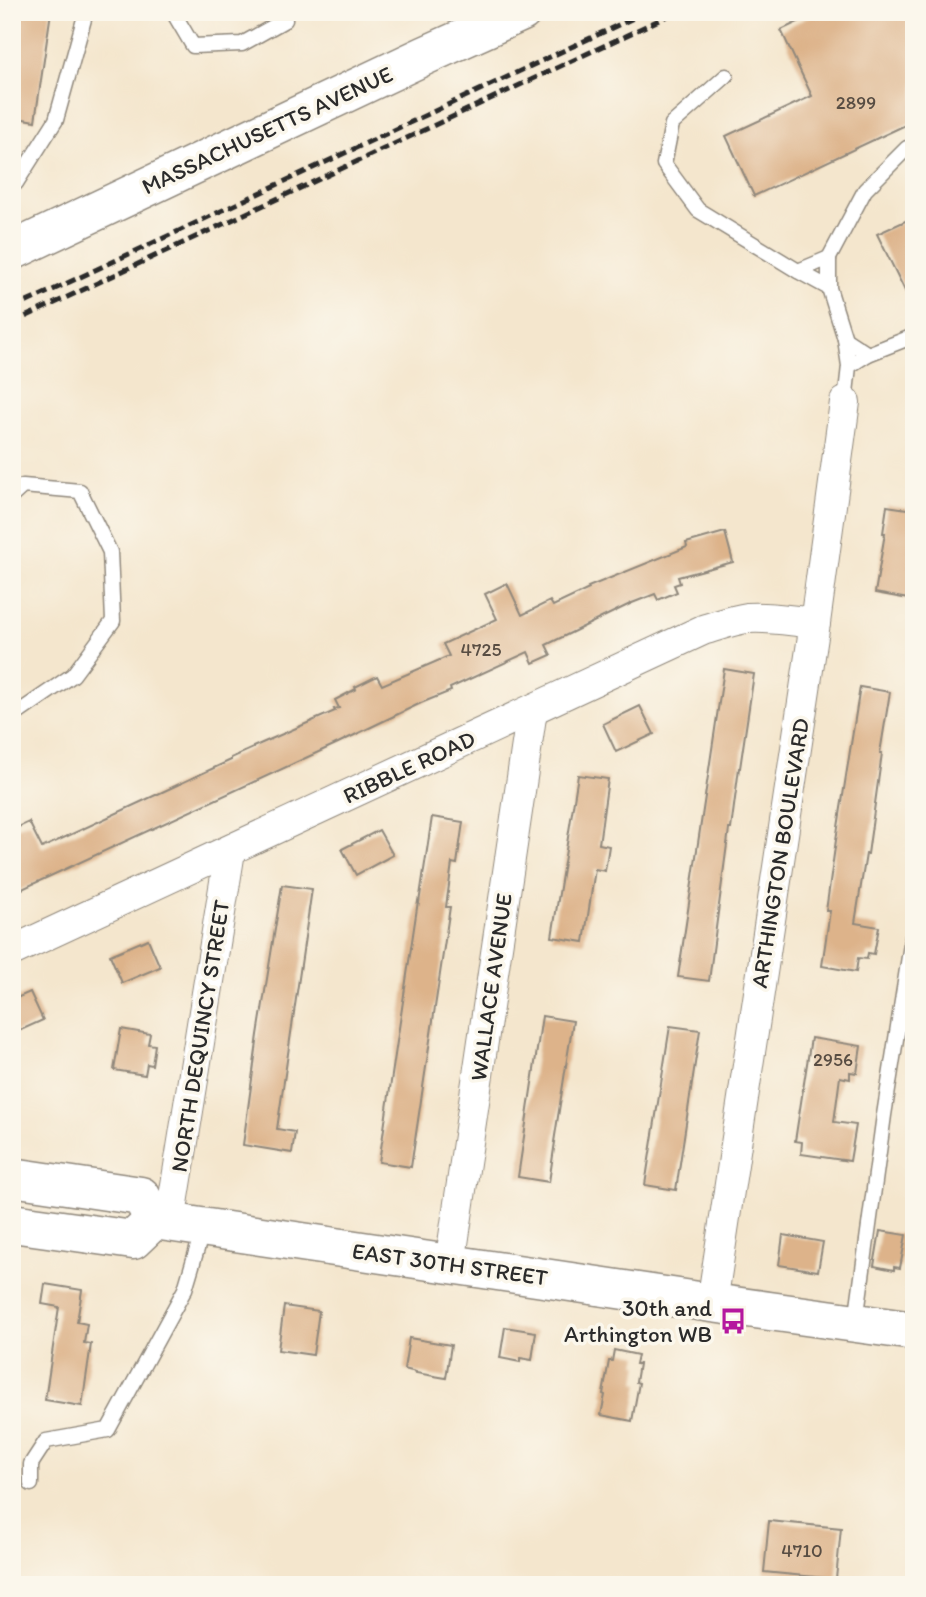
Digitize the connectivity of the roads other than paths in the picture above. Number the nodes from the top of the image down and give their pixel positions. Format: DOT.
graph roads {
  1 [pos="86,12"];
  2 [pos="173,12"];
  3 [pos="522,12"];
  4 [pos="285,20"];
  5 [pos="726,76"];
  6 [pos="907,148"];
  7 [pos="12,185"];
  8 [pos="14,245"];
  9 [pos="829,258"];
  10 [pos="797,271"];
  11 [pos="829,288"];
  12 [pos="914,336"];
  13 [pos="845,339"];
  14 [pos="868,354"];
  15 [pos="849,366"];
  16 [pos="845,402"];
  17 [pos="12,496"];
  18 [pos="815,623"];
  19 [pos="532,710"];
  20 [pos="12,717"];
  21 [pos="230,850"];
  22 [pos="914,925"];
  23 [pos="12,951"];
  24 [pos="12,1177"];
  25 [pos="12,1223"];
  26 [pos="176,1223"];
  27 [pos="450,1264"];
  28 [pos="712,1303"];
  29 [pos="855,1323"];
  30 [pos="914,1331"];
  31 [pos="31,1484"];
  1 -- 7 [label="lane"];
  2 -- 4 [label="lane"];
  3 -- 8 [label="main road, MASSACHUSETTS AVENUE"];
  5 -- 10 [label="lane"];
  6 -- 9 [label="lane"];
  9 -- 10 [label="lane"];
  9 -- 11 [label="lane"];
  10 -- 11 [label="lane"];
  11 -- 13 [label="lane"];
  12 -- 14 [label="lane"];
  13 -- 14 [label="lane"];
  13 -- 15 [label="lane"];
  14 -- 15 [label="lane"];
  15 -- 16 [label="lane"];
  16 -- 18 [label="street, ARTHINGTON BOULEVARD"];
  17 -- 20 [label="lane"];
  18 -- 19 [label="street, RIBBLE ROAD"];
  18 -- 28 [label="street, ARTHINGTON BOULEVARD"];
  19 -- 21 [label="street, RIBBLE ROAD"];
  19 -- 27 [label="street, WALLACE AVENUE"];
  21 -- 23 [label="street, RIBBLE ROAD"];
  21 -- 26 [label="street, NORTH DEQUINCY STREET"];
  22 -- 29 [label="lane"];
  24 -- 26 [label="main road"];
  25 -- 26 [label="main road"];
  26 -- 27 [label="main road, EAST 30TH STREET"];
  26 -- 31 [label="lane"];
  27 -- 28 [label="main road, EAST 30TH STREET"];
  28 -- 29 [label="main road, EAST 30TH STREET"];
  29 -- 30 [label="main road, EAST 30TH STREET"];
}
